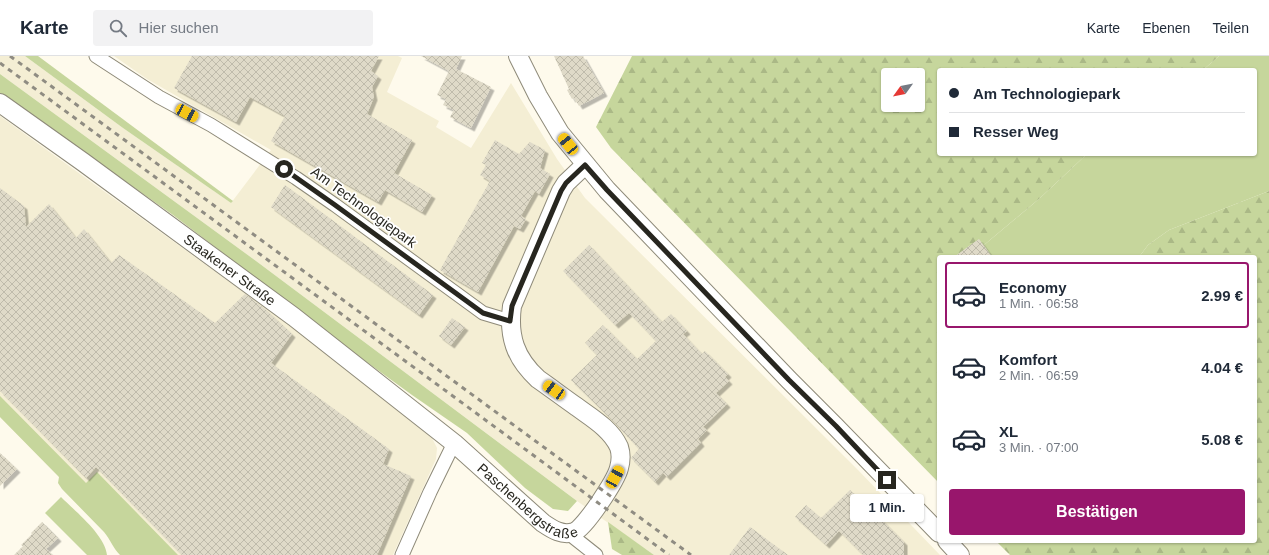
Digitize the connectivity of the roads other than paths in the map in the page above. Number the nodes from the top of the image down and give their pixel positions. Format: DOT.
graph roads {
  1 [pos="96,56"];
  2 [pos="518,56"];
  3 [pos="0,103"];
  4 [pos="585,165"];
  5 [pos="510,321"];
  6 [pos="454,443"];
  7 [pos="937,531"];
  8 [pos="567,532"];
  9 [pos="949,543"];
  10 [pos="402,555"];
  11 [pos="596,555"];
  12 [pos="960,555"];
  1 -- 5 [label="street, Am Technologiepark"];
  2 -- 4 [label="street"];
  3 -- 6 [label="street, Staakener Straße"];
  4 -- 5 [label="street, Paschenbergstraße"];
  4 -- 7 [label="street"];
  5 -- 8 [label="street, Paschenbergstraße"];
  6 -- 8 [label="street, Paschenbergstraße"];
  6 -- 10 [label="street"];
  8 -- 11 [label="street"];
  9 -- 12 [label="street"];
}
